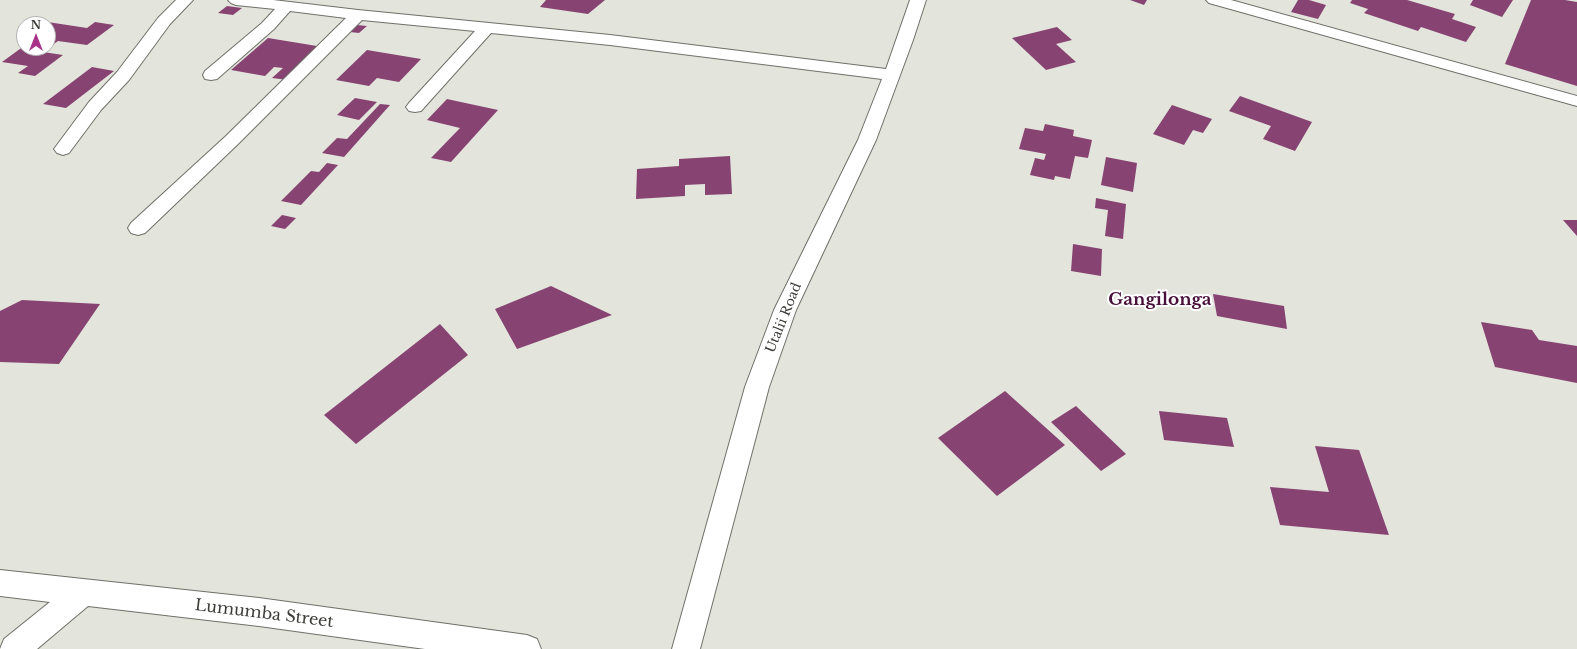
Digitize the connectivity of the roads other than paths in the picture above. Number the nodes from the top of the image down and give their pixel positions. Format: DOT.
graph roads {
  1 [pos="185,0"];
  2 [pos="236,0"];
  3 [pos="918,0"];
  4 [pos="1214,0"];
  5 [pos="286,7"];
  6 [pos="358,15"];
  7 [pos="486,28"];
  8 [pos="211,75"];
  9 [pos="892,75"];
  10 [pos="1577,101"];
  11 [pos="415,107"];
  12 [pos="63,149"];
  13 [pos="138,228"];
  14 [pos="0,583"];
  15 [pos="83,593"];
  16 [pos="14,649"];
  17 [pos="527,649"];
  18 [pos="686,649"];
  1 -- 12 [label="street"];
  2 -- 5 [label="street"];
  3 -- 9 [label="street, Utalii Road"];
  4 -- 10 [label="street"];
  5 -- 6 [label="street"];
  5 -- 8 [label="street"];
  6 -- 7 [label="street"];
  6 -- 13 [label="street"];
  7 -- 9 [label="street"];
  7 -- 11 [label="street"];
  9 -- 18 [label="street, Utalii Road"];
  14 -- 15 [label="street, Lumumba Street"];
  15 -- 16 [label="street"];
  15 -- 17 [label="street, Lumumba Street"];
}
